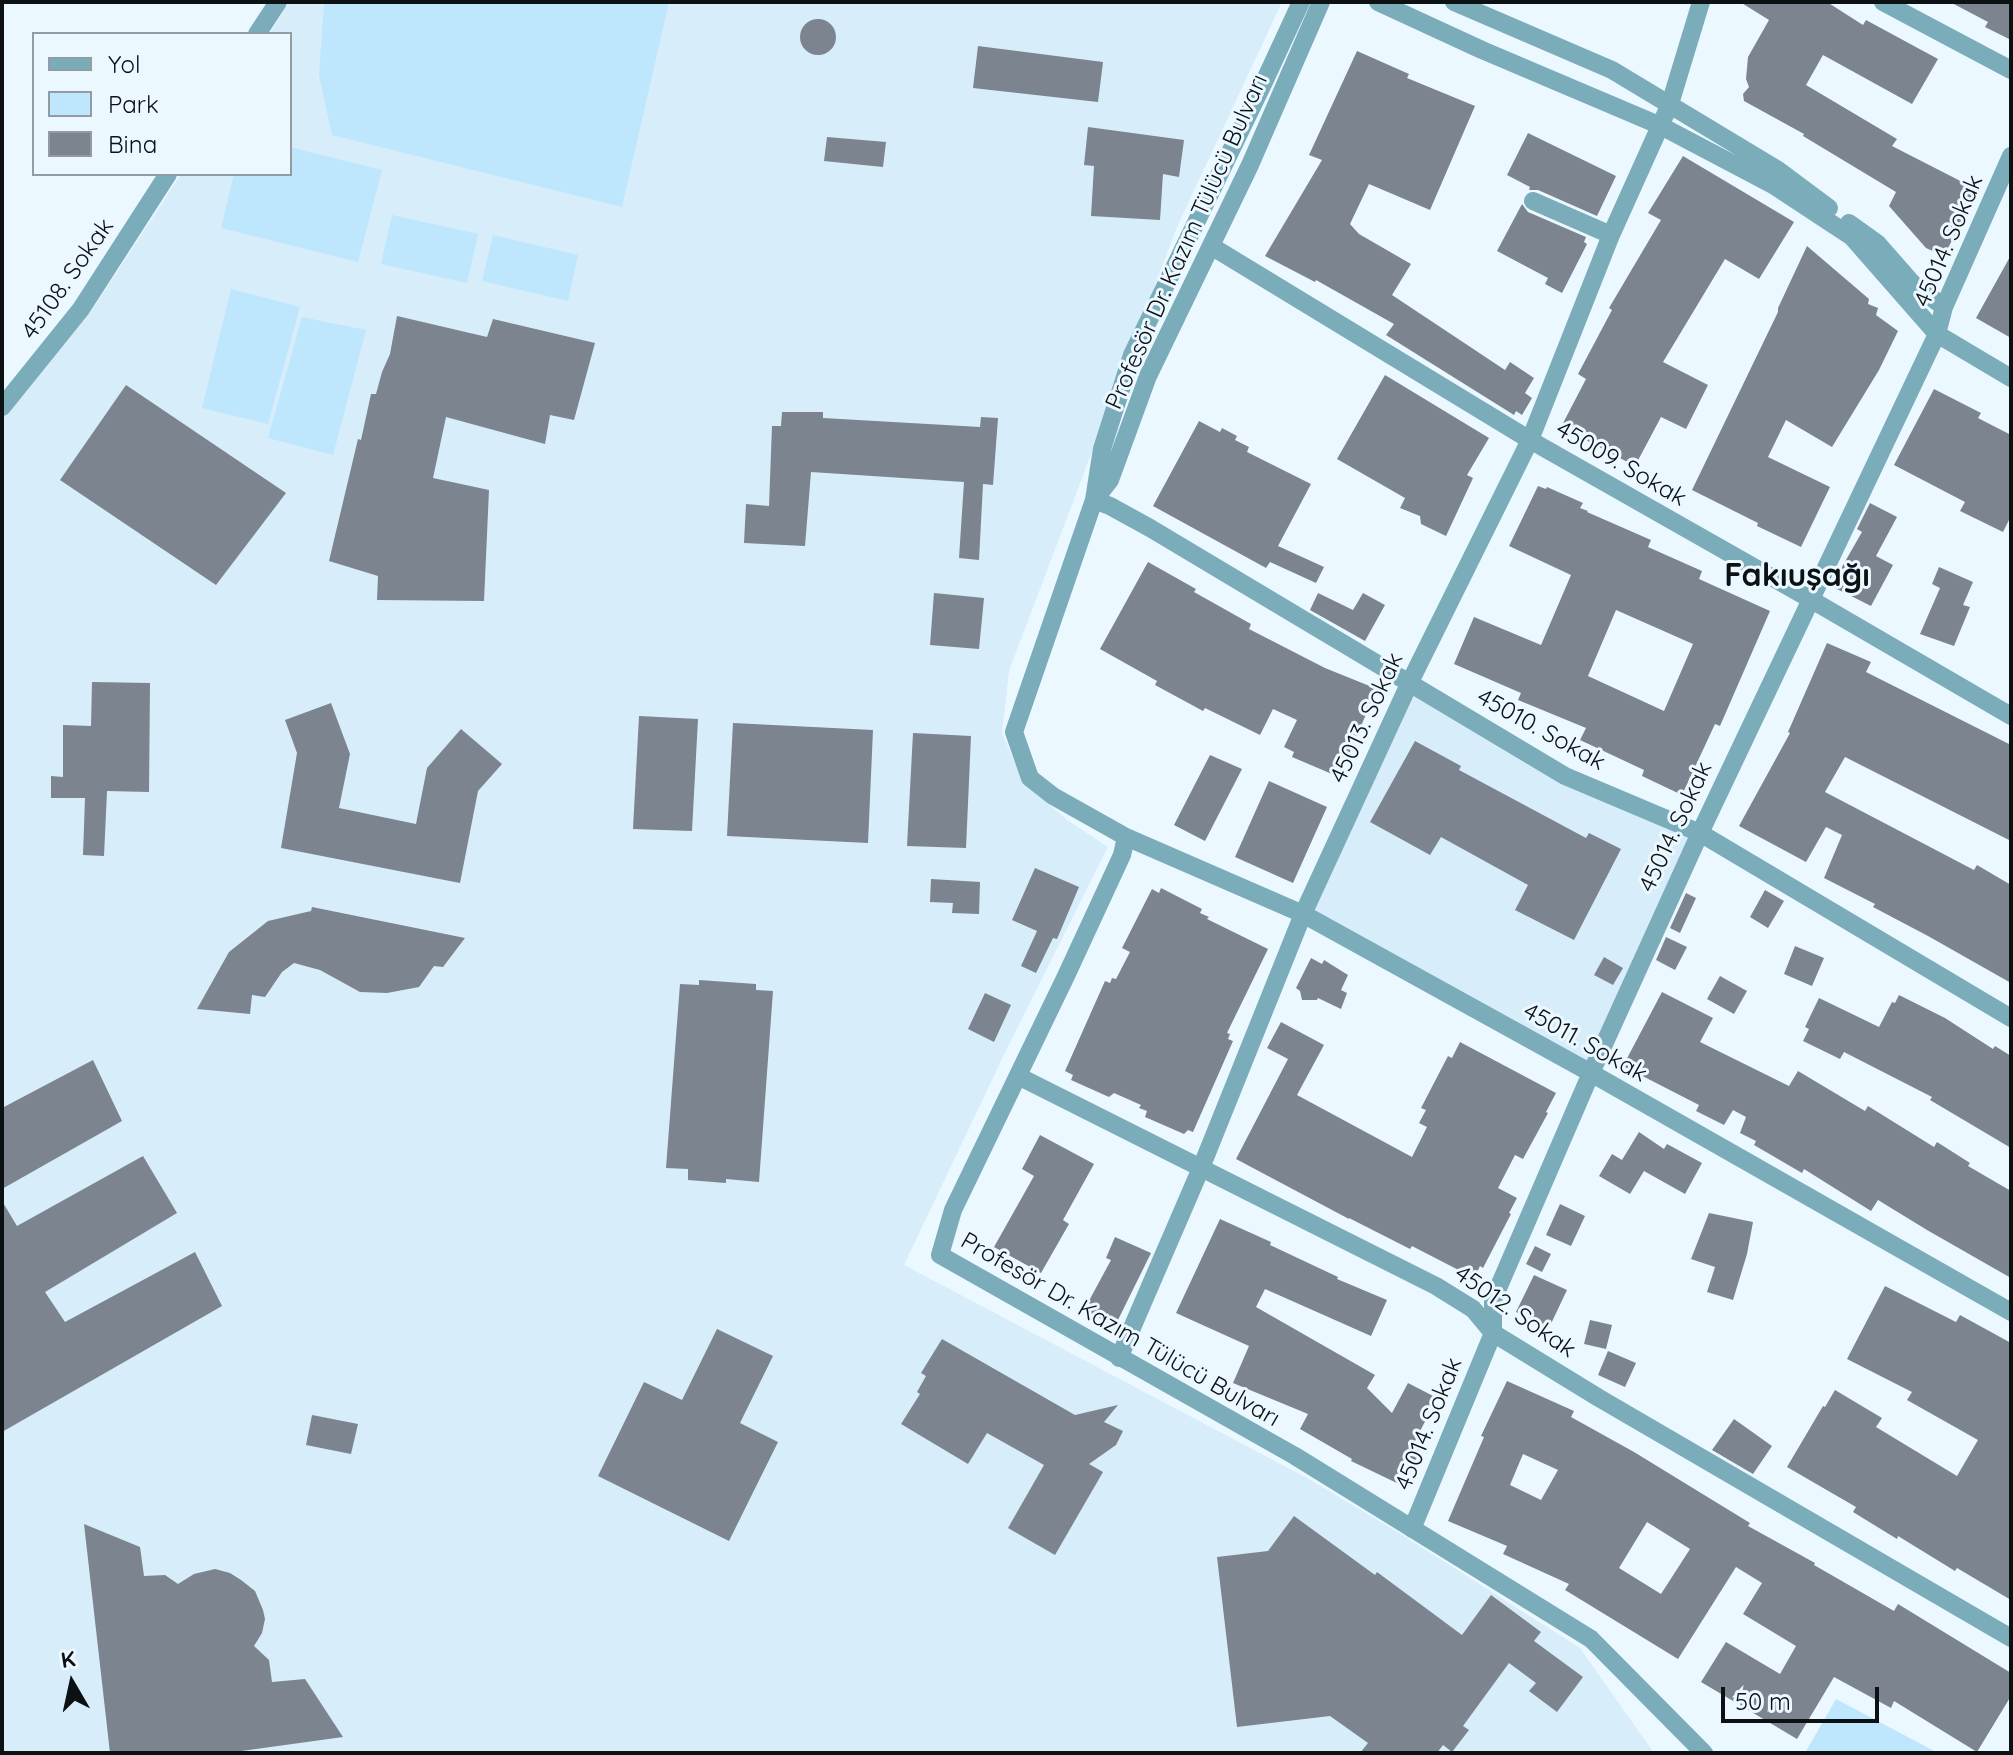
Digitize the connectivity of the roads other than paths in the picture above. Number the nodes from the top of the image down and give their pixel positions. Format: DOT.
graph roads {
  1 [pos="278,2"];
  2 [pos="1301,2"];
  3 [pos="1321,2"];
  4 [pos="1378,2"];
  5 [pos="1454,2"];
  6 [pos="1701,2"];
  7 [pos="1883,2"];
  8 [pos="258,32"];
  9 [pos="2011,70"];
  10 [pos="1670,104"];
  11 [pos="1661,126"];
  12 [pos="2011,156"];
  13 [pos="167,176"];
  14 [pos="1533,201"];
  15 [pos="1611,235"];
  16 [pos="1211,246"];
  17 [pos="1944,307"];
  18 [pos="1937,334"];
  19 [pos="2011,378"];
  20 [pos="2,407"];
  21 [pos="1530,440"];
  22 [pos="1094,500"];
  23 [pos="1810,599"];
  24 [pos="1410,682"];
  25 [pos="2011,716"];
  26 [pos="1700,833"];
  27 [pos="1126,837"];
  28 [pos="1303,914"];
  29 [pos="2011,1018"];
  30 [pos="1591,1073"];
  31 [pos="1018,1076"];
  32 [pos="1201,1168"];
  33 [pos="2011,1312"];
  34 [pos="1493,1333"];
  35 [pos="1119,1358"];
  36 [pos="1412,1529"];
  37 [pos="2011,1638"];
  38 [pos="1704,1753"];
  1 -- 8 [label="street"];
  2 -- 22 [label="street, Profesör Dr. Kazım Tülücü Bulvarı"];
  3 -- 16 [label="street, Profesör Dr. Kazım Tülücü Bulvarı"];
  4 -- 11 [label="street"];
  5 -- 10 [label="street"];
  6 -- 10 [label="street, 45013. Sokak"];
  7 -- 9 [label="street"];
  10 -- 11 [label="street, 45013. Sokak"];
  10 -- 17 [label="street"];
  11 -- 15 [label="street, 45013. Sokak"];
  11 -- 18 [label="street"];
  12 -- 17 [label="street, 45014. Sokak"];
  13 -- 20 [label="street, 45108. Sokak"];
  14 -- 15 [label="street"];
  15 -- 21 [label="street, 45013. Sokak"];
  16 -- 21 [label="street, 45009. Sokak"];
  16 -- 22 [label="street, Profesör Dr. Kazım Tülücü Bulvarı"];
  17 -- 18 [label="street, 45014. Sokak"];
  18 -- 19 [label="street"];
  18 -- 23 [label="street, 45014. Sokak"];
  21 -- 23 [label="street, 45009. Sokak"];
  21 -- 24 [label="street, 45013. Sokak"];
  22 -- 24 [label="street, 45010. Sokak"];
  22 -- 27 [label="street, Profesör Dr. Kazım Tülücü Bulvarı"];
  23 -- 25 [label="street, 45009. Sokak"];
  23 -- 26 [label="street, 45014. Sokak"];
  24 -- 26 [label="street, 45010. Sokak"];
  24 -- 28 [label="street, 45013. Sokak"];
  26 -- 29 [label="street, 45010. Sokak"];
  26 -- 30 [label="street, 45014. Sokak"];
  27 -- 28 [label="street, 45011. Sokak"];
  27 -- 31 [label="street, Profesör Dr. Kazım Tülücü Bulvarı"];
  28 -- 30 [label="street, 45011. Sokak"];
  28 -- 32 [label="street, 45013. Sokak"];
  30 -- 33 [label="street, 45011. Sokak"];
  30 -- 34 [label="street, 45014. Sokak"];
  31 -- 32 [label="street, 45012. Sokak"];
  31 -- 35 [label="street, Profesör Dr. Kazım Tülücü Bulvarı"];
  32 -- 34 [label="street, 45012. Sokak"];
  32 -- 35 [label="street, 45013. Sokak"];
  34 -- 36 [label="street, 45014. Sokak"];
  34 -- 37 [label="street, 45012. Sokak"];
  35 -- 36 [label="street, Profesör Dr. Kazım Tülücü Bulvarı"];
  36 -- 38 [label="street, Profesör Dr. Kazım Tülücü Bulvarı"];
}
